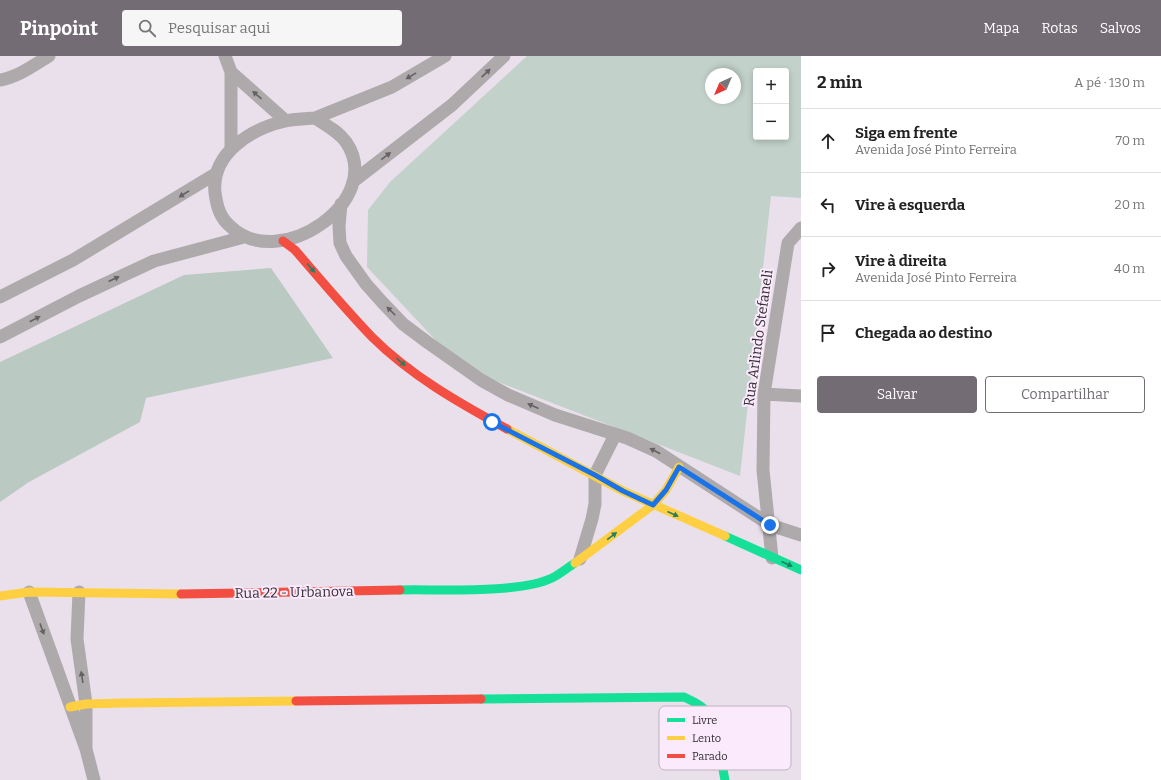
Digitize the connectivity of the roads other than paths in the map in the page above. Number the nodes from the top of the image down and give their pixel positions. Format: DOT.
graph roads {
  1 [pos="49,56"];
  2 [pos="225,56"];
  3 [pos="445,56"];
  4 [pos="504,56"];
  5 [pos="231,72"];
  6 [pos="0,80"];
  7 [pos="315,118"];
  8 [pos="286,121"];
  9 [pos="231,148"];
  10 [pos="217,173"];
  11 [pos="355,180"];
  12 [pos="341,204"];
  13 [pos="801,228"];
  14 [pos="244,237"];
  15 [pos="283,241"];
  16 [pos="0,297"];
  17 [pos="0,337"];
  18 [pos="764,394"];
  19 [pos="801,396"];
  20 [pos="615,435"];
  21 [pos="679,467"];
  22 [pos="595,475"];
  23 [pos="653,505"];
  24 [pos="770,525"];
  25 [pos="801,535"];
  26 [pos="772,558"];
  27 [pos="580,559"];
  28 [pos="801,570"];
  29 [pos="29,592"];
  30 [pos="79,592"];
  31 [pos="0,596"];
  32 [pos="86,704"];
  33 [pos="700,706"];
  34 [pos="70,707"];
  35 [pos="86,749"];
  36 [pos="722,770"];
  37 [pos="94,780"];
  38 [pos="724,780"];
  1 -- 6 [label="street"];
  2 -- 5 [label="street"];
  3 -- 7 [label="street, one-way"];
  11 -- 4 [label="street, one-way"];
  8 -- 5 [label="street, one-way"];
  5 -- 9 [label="street"];
  7 -- 8 [label="street"];
  7 -- 11 [label="street"];
  8 -- 9 [label="street"];
  9 -- 10 [label="street"];
  10 -- 14 [label="street"];
  10 -- 16 [label="street, one-way"];
  11 -- 12 [label="street"];
  12 -- 15 [label="street"];
  20 -- 12 [label="street, one-way"];
  13 -- 18 [label="street, Rua Arlindo Stefaneli"];
  14 -- 15 [label="street"];
  17 -- 14 [label="street, one-way"];
  15 -- 22 [label="street, one-way"];
  18 -- 19 [label="street"];
  18 -- 24 [label="street, Rua Arlindo Stefaneli"];
  21 -- 20 [label="street, one-way"];
  20 -- 22 [label="street"];
  21 -- 23 [label="street, Rua 22 - Urbanova"];
  21 -- 24 [label="street"];
  22 -- 23 [label="street"];
  22 -- 27 [label="street"];
  23 -- 26 [label="street, one-way"];
  27 -- 23 [label="street, Rua 22 - Urbanova, one-way"];
  24 -- 25 [label="street"];
  24 -- 26 [label="street, Rua Arlindo Stefaneli"];
  26 -- 28 [label="street, one-way"];
  27 -- 30 [label="street, Rua 22 - Urbanova"];
  29 -- 30 [label="street, Rua 22 - Urbanova"];
  29 -- 31 [label="street, Rua 22 - Urbanova"];
  29 -- 34 [label="street, one-way"];
  32 -- 30 [label="street, one-way"];
  32 -- 33 [label="street"];
  32 -- 34 [label="street"];
  32 -- 35 [label="street"];
  34 -- 35 [label="street"];
  35 -- 37 [label="street"];
  36 -- 38 [label="street"];
}
